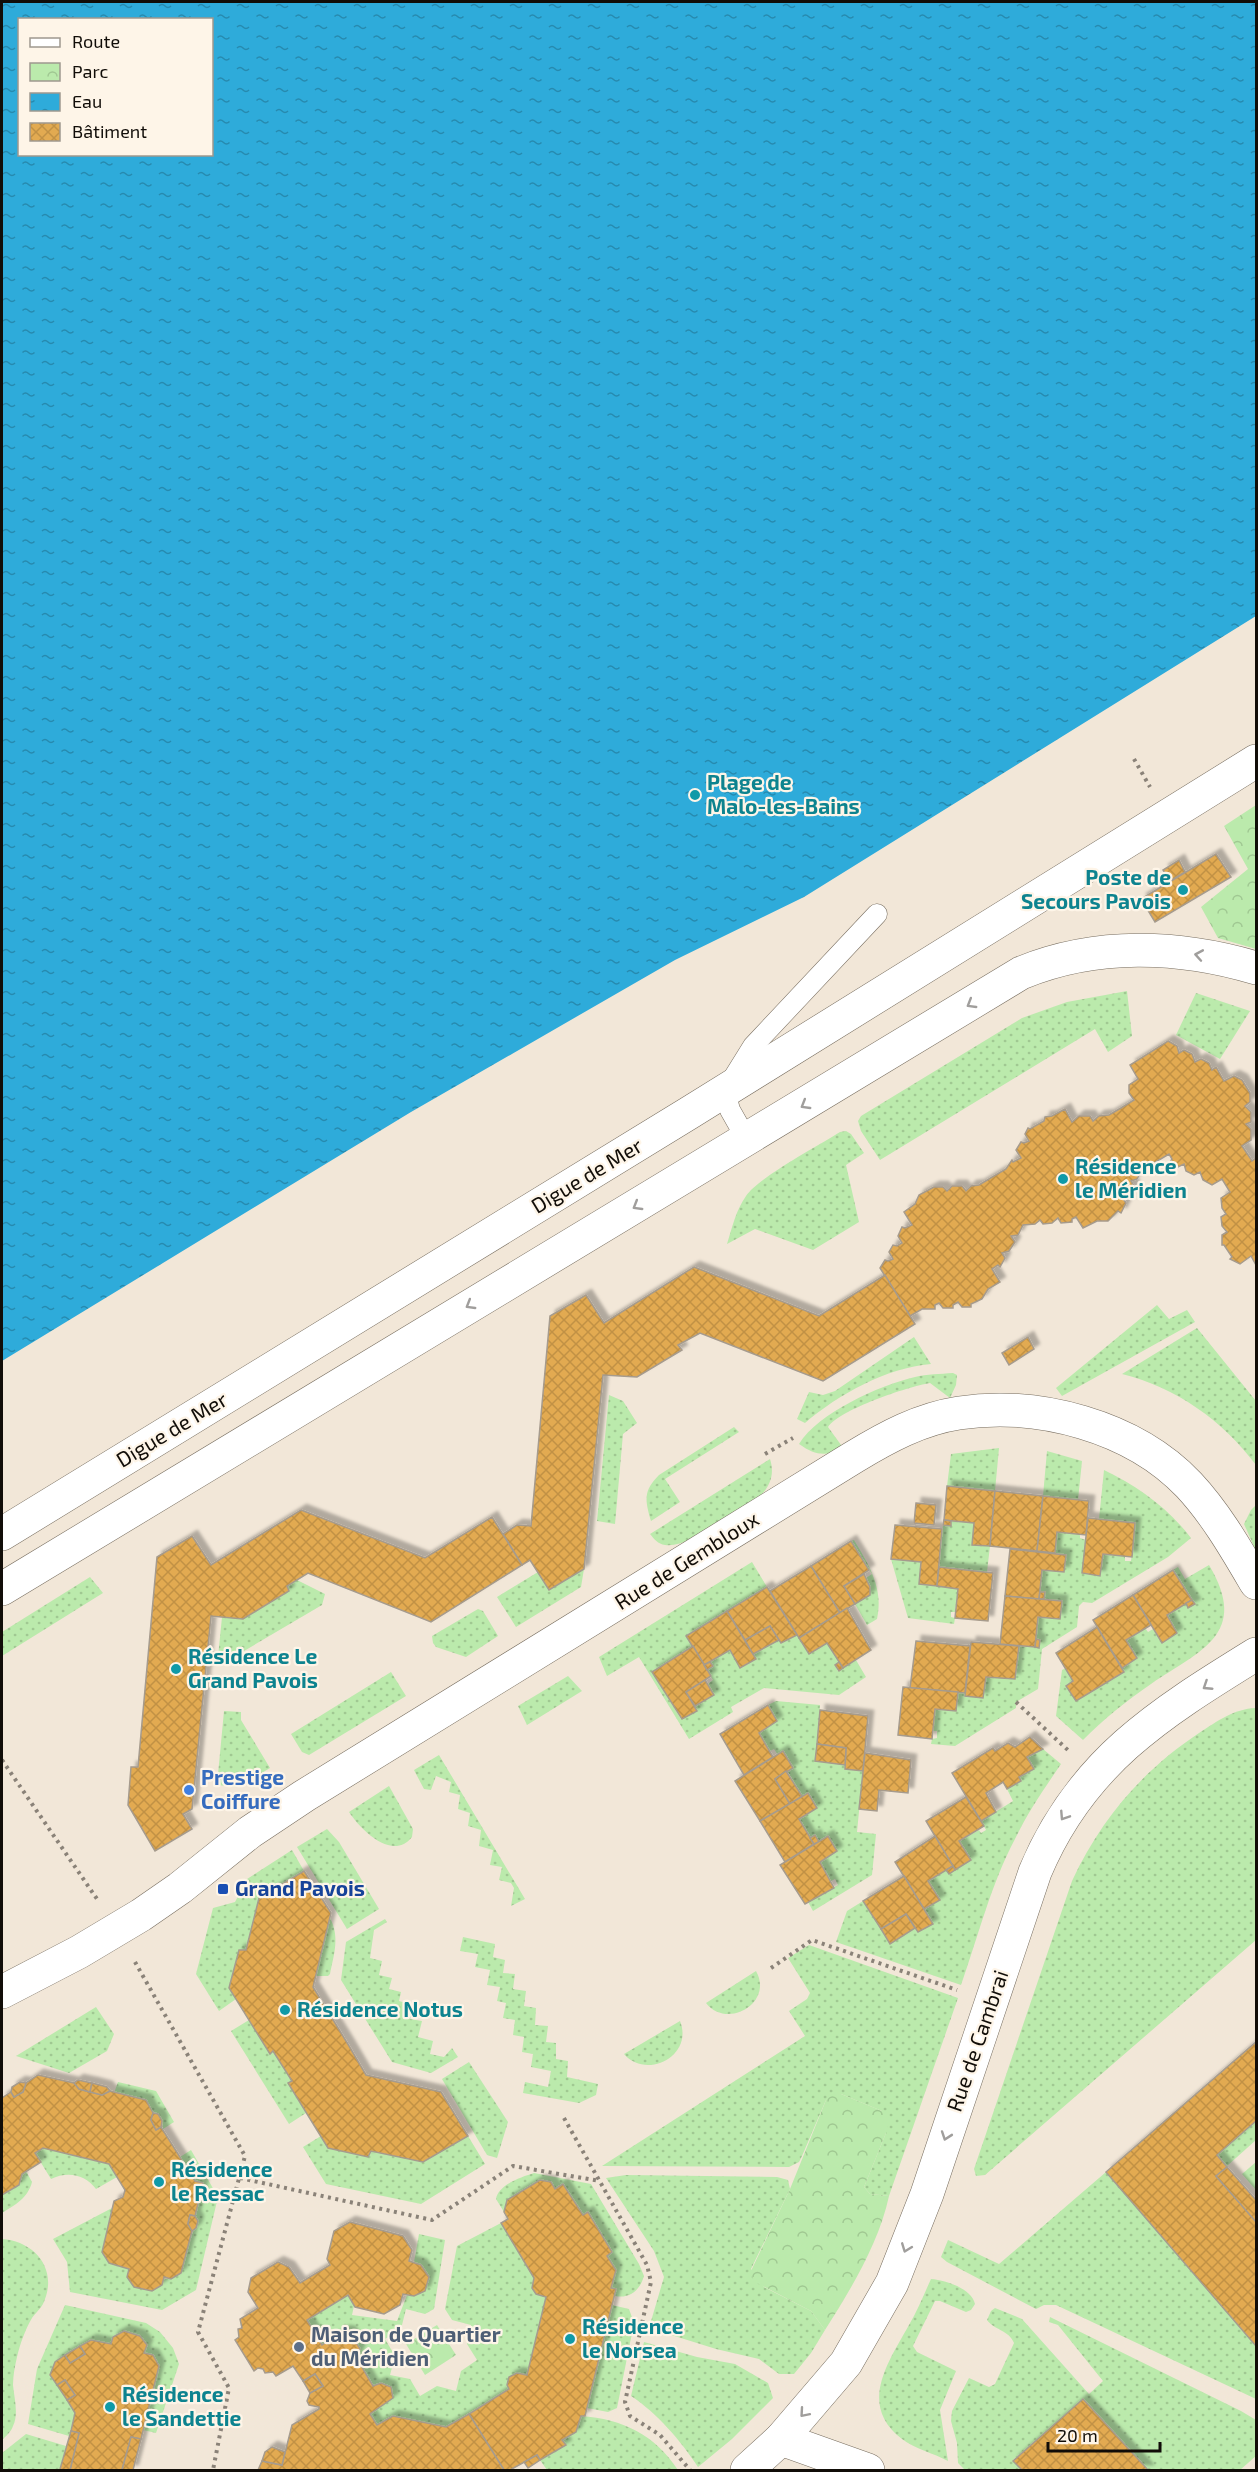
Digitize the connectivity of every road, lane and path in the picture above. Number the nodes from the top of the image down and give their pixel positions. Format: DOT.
graph roads {
  1 [pos="1134,759"];
  2 [pos="1257,761"];
  3 [pos="1160,801"];
  4 [pos="877,914"];
  5 [pos="1257,968"];
  6 [pos="726,1091"];
  7 [pos="747,1140"];
  8 [pos="793,1438"];
  9 [pos="765,1454"];
  10 [pos="2,1534"];
  11 [pos="1257,1583"];
  12 [pos="2,1589"];
  13 [pos="1257,1654"];
  14 [pos="1016,1702"];
  15 [pos="2,1760"];
  16 [pos="1095,1775"];
  17 [pos="117,1930"];
  18 [pos="771,1968"];
  19 [pos="2,1992"];
  20 [pos="991,2004"];
  21 [pos="564,2118"];
  22 [pos="240,2178"];
  23 [pos="600,2181"];
  24 [pos="781,2439"];
  25 [pos="213,2470"];
  26 [pos="690,2470"];
  27 [pos="747,2470"];
  28 [pos="868,2470"];
  1 -- 3 [label="path"];
  2 -- 3 [label="street, Digue de Mer"];
  3 -- 6 [label="street, Digue de Mer"];
  4 -- 6 [label="lane"];
  5 -- 7 [label="street, one-way"];
  6 -- 7 [label="lane"];
  6 -- 10 [label="street, Digue de Mer"];
  7 -- 12 [label="street, one-way"];
  8 -- 9 [label="path"];
  11 -- 17 [label="street, Rue de Gembloux"];
  13 -- 16 [label="street, Rue de Cambrai, one-way"];
  14 -- 16 [label="path"];
  15 -- 17 [label="path"];
  16 -- 20 [label="street, Rue de Cambrai, one-way"];
  17 -- 19 [label="street, Rue de Gembloux"];
  17 -- 22 [label="path"];
  18 -- 20 [label="path"];
  20 -- 24 [label="street, Rue de Cambrai, one-way"];
  21 -- 23 [label="path"];
  22 -- 23 [label="path"];
  22 -- 25 [label="path"];
  23 -- 26 [label="path"];
  24 -- 27 [label="street, Rue de Cambrai"];
  24 -- 28 [label="street"];
}
